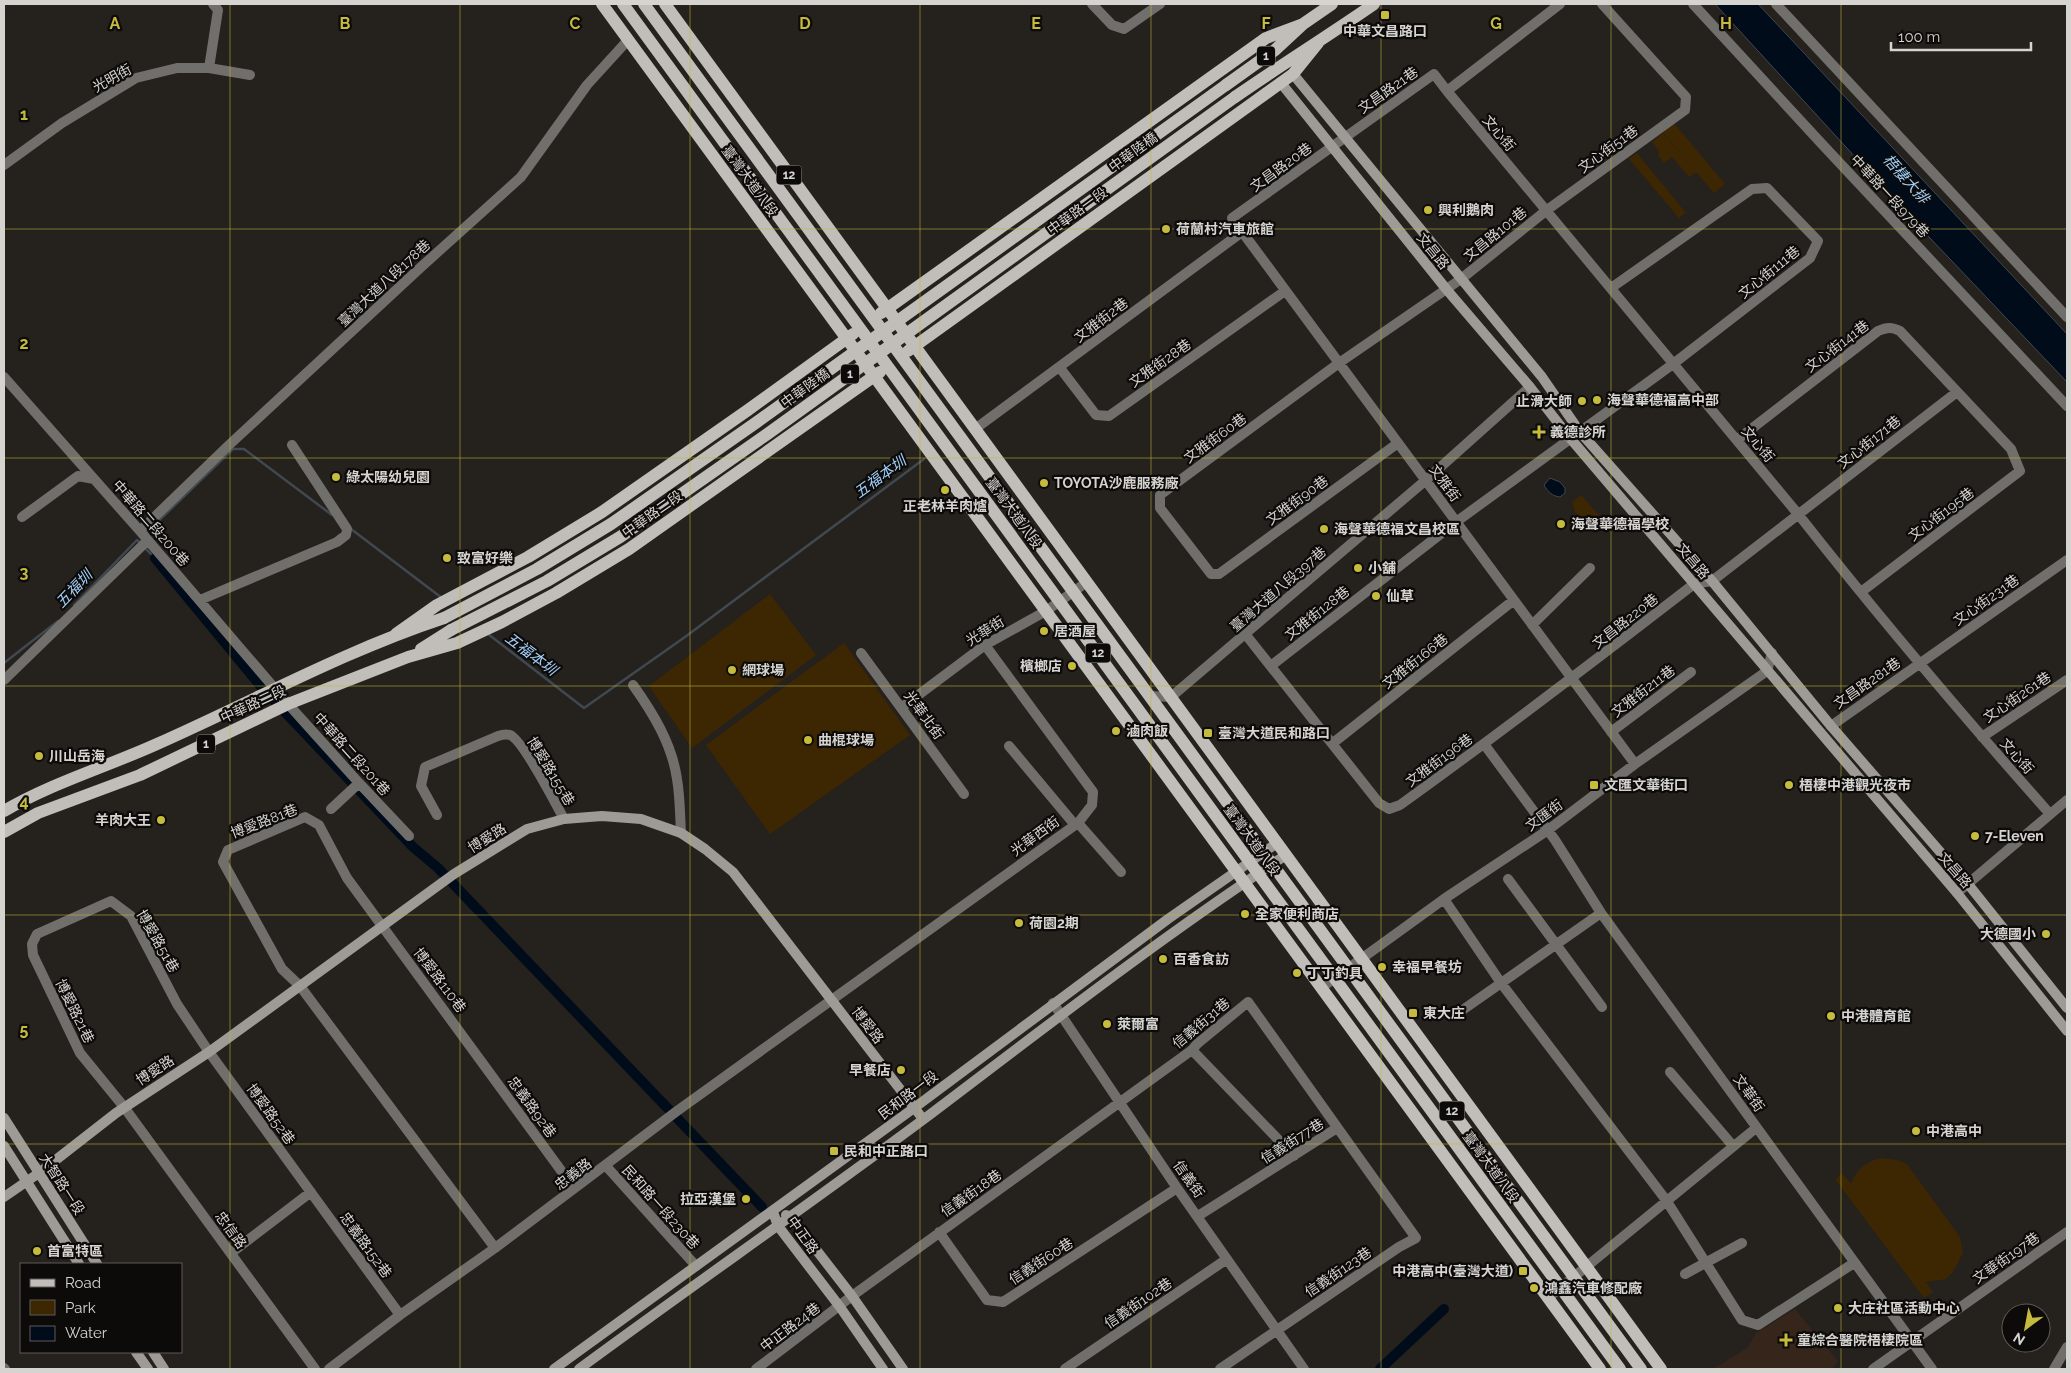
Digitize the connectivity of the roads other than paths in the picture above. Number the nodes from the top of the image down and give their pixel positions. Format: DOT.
graph roads {
  1 [pos="602,4"];
  2 [pos="623,4"];
  3 [pos="644,4"];
  4 [pos="664,4"];
  5 [pos="1092,4"];
  6 [pos="1332,4"];
  7 [pos="1374,4"];
  8 [pos="1560,4"];
  9 [pos="1602,4"];
  10 [pos="1694,4"];
  11 [pos="1776,4"];
  12 [pos="1156,5"];
  13 [pos="219,6"];
  14 [pos="1303,24"];
  15 [pos="628,40"];
  16 [pos="1318,43"];
  17 [pos="209,68"];
  18 [pos="1293,74"];
  19 [pos="250,75"];
  20 [pos="1281,83"];
  21 [pos="1447,91"];
  22 [pos="1236,97"];
  23 [pos="1345,137"];
  24 [pos="1332,148"];
  25 [pos="4,165"];
  26 [pos="1547,210"];
  27 [pos="1232,218"];
  28 [pos="1242,232"];
  29 [pos="1461,279"];
  30 [pos="1611,288"];
  31 [pos="1447,290"];
  32 [pos="1285,291"];
  33 [pos="887,309"];
  34 [pos="2067,316"];
  35 [pos="867,324"];
  36 [pos="847,338"];
  37 [pos="914,347"];
  38 [pos="894,361"];
  39 [pos="1339,363"];
  40 [pos="1673,364"];
  41 [pos="1060,368"];
  42 [pos="874,376"];
  43 [pos="4,378"];
  44 [pos="1530,387"];
  45 [pos="1957,392"];
  46 [pos="2067,406"];
  47 [pos="975,429"];
  48 [pos="1580,432"];
  49 [pos="1570,438"];
  50 [pos="1737,440"];
  51 [pos="1398,443"];
  52 [pos="292,445"];
  53 [pos="2011,449"];
  54 [pos="94,479"];
  55 [pos="1426,480"];
  56 [pos="1798,514"];
  57 [pos="22,517"];
  58 [pos="1456,522"];
  59 [pos="140,531"];
  60 [pos="147,541"];
  61 [pos="2067,560"];
  62 [pos="1590,568"];
  63 [pos="1211,574"];
  64 [pos="1712,581"];
  65 [pos="1087,582"];
  66 [pos="1694,584"];
  67 [pos="1073,592"];
  68 [pos="1861,592"];
  69 [pos="200,600"];
  70 [pos="1514,600"];
  71 [pos="1060,602"];
  72 [pos="1046,611"];
  73 [pos="444,618"];
  74 [pos="1532,625"];
  75 [pos="451,630"];
  76 [pos="396,634"];
  77 [pos="1246,635"];
  78 [pos="985,645"];
  79 [pos="861,653"];
  80 [pos="1772,653"];
  81 [pos="408,657"];
  82 [pos="1920,663"];
  83 [pos="1272,665"];
  84 [pos="1767,671"];
  85 [pos="1691,672"];
  86 [pos="1572,679"];
  87 [pos="4,680"];
  88 [pos="2067,680"];
  89 [pos="633,685"];
  90 [pos="276,688"];
  91 [pos="1149,696"];
  92 [pos="1171,697"];
  93 [pos="288,704"];
  94 [pos="901,708"];
  95 [pos="1831,726"];
  96 [pos="1612,732"];
  97 [pos="1982,737"];
  98 [pos="1333,743"];
  99 [pos="1484,744"];
  100 [pos="1009,746"];
  101 [pos="1635,764"];
  102 [pos="359,783"];
  103 [pos="964,794"];
  104 [pos="2067,800"];
  105 [pos="331,809"];
  106 [pos="4,811"];
  107 [pos="2050,814"];
  108 [pos="437,815"];
  109 [pos="564,819"];
  110 [pos="1076,824"];
  111 [pos="1548,830"];
  112 [pos="4,832"];
  113 [pos="681,833"];
  114 [pos="409,836"];
  115 [pos="1277,843"];
  116 [pos="1264,853"];
  117 [pos="1286,855"];
  118 [pos="1272,864"];
  119 [pos="1254,868"];
  120 [pos="1121,872"];
  121 [pos="1240,877"];
  122 [pos="1508,879"];
  123 [pos="1968,884"];
  124 [pos="1957,893"];
  125 [pos="1444,899"];
  126 [pos="1601,913"];
  127 [pos="382,926"];
  128 [pos="32,944"];
  129 [pos="1555,944"];
  130 [pos="1361,959"];
  131 [pos="1348,968"];
  132 [pos="1335,978"];
  133 [pos="1501,983"];
  134 [pos="300,986"];
  135 [pos="1321,988"];
  136 [pos="833,1000"];
  137 [pos="1053,1003"];
  138 [pos="1602,1007"];
  139 [pos="2067,1008"];
  140 [pos="1464,1009"];
  141 [pos="1061,1014"];
  142 [pos="2067,1031"];
  143 [pos="475,1050"];
  144 [pos="1192,1050"];
  145 [pos="209,1052"];
  146 [pos="1670,1072"];
  147 [pos="1121,1103"];
  148 [pos="124,1107"];
  149 [pos="914,1108"];
  150 [pos="4,1118"];
  151 [pos="923,1120"];
  152 [pos="1337,1128"];
  153 [pos="1756,1128"];
  154 [pos="4,1146"];
  155 [pos="1734,1146"];
  156 [pos="1294,1156"];
  157 [pos="606,1166"];
  158 [pos="38,1173"];
  159 [pos="568,1180"];
  160 [pos="26,1181"];
  161 [pos="1177,1188"];
  162 [pos="311,1192"];
  163 [pos="4,1197"];
  164 [pos="1666,1200"];
  165 [pos="773,1212"];
  166 [pos="790,1216"];
  167 [pos="1198,1216"];
  168 [pos="778,1226"];
  169 [pos="939,1232"];
  170 [pos="2067,1232"];
  171 [pos="1416,1238"];
  172 [pos="1742,1243"];
  173 [pos="495,1248"];
  174 [pos="231,1253"];
  175 [pos="1227,1259"];
  176 [pos="1706,1262"];
  177 [pos="79,1263"];
  178 [pos="96,1263"];
  179 [pos="1854,1264"];
  180 [pos="696,1266"];
  181 [pos="1585,1267"];
  182 [pos="1684,1274"];
  183 [pos="1573,1278"];
  184 [pos="1560,1288"];
  185 [pos="852,1296"];
  186 [pos="1548,1298"];
  187 [pos="840,1307"];
  188 [pos="400,1315"];
  189 [pos="1277,1330"];
  190 [pos="1912,1340"];
  191 [pos="2067,1347"];
  192 [pos="137,1353"];
  193 [pos="154,1353"];
  194 [pos="148,1369"];
  195 [pos="164,1369"];
  196 [pos="315,1369"];
  197 [pos="329,1369"];
  198 [pos="554,1369"];
  199 [pos="579,1369"];
  200 [pos="756,1369"];
  201 [pos="883,1369"];
  202 [pos="904,1369"];
  203 [pos="1065,1369"];
  204 [pos="1220,1369"];
  205 [pos="1304,1369"];
  206 [pos="1600,1369"];
  207 [pos="1620,1369"];
  208 [pos="1641,1369"];
  209 [pos="1661,1369"];
  210 [pos="1873,1369"];
  211 [pos="1932,1369"];
  212 [pos="2054,1369"];
  1 -- 15 [label="main road, 臺灣大道八段 / 12"];
  2 -- 35 [label="main road, 臺灣大道八段 / 12"];
  3 -- 35 [label="main road, 臺灣大道八段 / 12"];
  4 -- 33 [label="main road, 臺灣大道八段 / 12"];
  5 -- 12 [label="street"];
  6 -- 14 [label="main road, 1"];
  7 -- 16 [label="main road, 中華路一段 / 1"];
  8 -- 21 [label="street"];
  9 -- 26 [label="street, 文心街51巷"];
  10 -- 46 [label="street, 中華路一段979巷"];
  11 -- 34 [label="street"];
  13 -- 17 [label="street"];
  14 -- 33 [label="main road, 1"];
  14 -- 73 [label="main road, 中華陸橋 / 1, bridge"];
  15 -- 36 [label="main road, 臺灣大道八段 / 12"];
  15 -- 59 [label="street, 臺灣大道八段178巷"];
  16 -- 18 [label="main road, 中華路一段 / 1"];
  16 -- 22 [label="main road, 中華路一段 / 1"];
  17 -- 19 [label="street, 光明街"];
  17 -- 25 [label="street, 光明街"];
  18 -- 20 [label="main road, 中華路一段 / 1"];
  18 -- 23 [label="street, 文昌路"];
  20 -- 24 [label="street, 文昌路"];
  20 -- 37 [label="main road, 中華路一段 / 1"];
  21 -- 23 [label="street, 文昌路21巷"];
  21 -- 26 [label="street, 文心街"];
  22 -- 75 [label="main road, 中華陸橋 / 1, bridge"];
  23 -- 24 [label="street, 文昌路20巷"];
  23 -- 29 [label="street, 文昌路"];
  24 -- 27 [label="street, 文昌路20巷"];
  24 -- 31 [label="street, 文昌路"];
  26 -- 29 [label="street, 文昌路101巷"];
  26 -- 30 [label="street, 文心街"];
  27 -- 28 [label="street, 文雅街"];
  28 -- 32 [label="street, 文雅街"];
  28 -- 41 [label="street, 文雅街2巷"];
  29 -- 31 [label="street, 文昌路101巷"];
  29 -- 48 [label="street, 文昌路"];
  30 -- 40 [label="street, 文心街"];
  30 -- 40 [label="street, 文心街111巷"];
  31 -- 39 [label="street, 文昌路101巷"];
  31 -- 44 [label="street, 文昌路"];
  32 -- 39 [label="street, 文雅街"];
  32 -- 41 [label="street, 文雅街28巷"];
  33 -- 35 [label="main road, 1"];
  33 -- 37 [label="main road, 臺灣大道八段 / 12"];
  35 -- 36 [label="main road, 中華路二段 / 1"];
  35 -- 37 [label="main road, 臺灣大道八段 / 12"];
  35 -- 38 [label="main road, 臺灣大道八段 / 12"];
  35 -- 42 [label="main road, 臺灣大道八段 / 12"];
  36 -- 42 [label="main road, 臺灣大道八段 / 12"];
  36 -- 76 [label="main road, 中華路二段 / 1"];
  37 -- 38 [label="main road, 中華路一段 / 1"];
  37 -- 47 [label="main road, 臺灣大道八段 / 12"];
  38 -- 42 [label="main road, 中華路二段 / 1"];
  38 -- 67 [label="main road, 臺灣大道八段 / 12"];
  38 -- 71 [label="main road, 臺灣大道八段 / 12"];
  39 -- 51 [label="street, 文雅街"];
  39 -- 63 [label="street, 文雅街60巷"];
  40 -- 48 [label="street, 文雅街128巷"];
  40 -- 50 [label="street, 文心街"];
  41 -- 47 [label="street, 文雅街2巷"];
  42 -- 72 [label="main road, 臺灣大道八段 / 12"];
  42 -- 81 [label="main road, 中華路二段 / 1"];
  43 -- 54 [label="street, 中華路二段200巷"];
  44 -- 49 [label="street, 文昌路"];
  44 -- 55 [label="street, 臺灣大道八段397巷"];
  45 -- 50 [label="street, 文心街141巷"];
  45 -- 53 [label="street, 文心街141巷"];
  45 -- 56 [label="street, 文心街171巷"];
  47 -- 65 [label="main road, 臺灣大道八段 / 12"];
  48 -- 49 [label="street, 文雅街128巷"];
  48 -- 64 [label="street, 文昌路"];
  49 -- 58 [label="street, 文雅街128巷"];
  49 -- 66 [label="street, 文昌路"];
  50 -- 56 [label="street, 文心街"];
  51 -- 55 [label="street, 文雅街"];
  51 -- 63 [label="street, 文雅街90巷"];
  52 -- 69 [label="street"];
  53 -- 68 [label="street, 文心街195巷"];
  54 -- 57 [label="street"];
  54 -- 59 [label="street, 中華路二段200巷"];
  55 -- 58 [label="street, 文雅街"];
  55 -- 77 [label="street, 臺灣大道八段397巷"];
  56 -- 64 [label="street, 文心街171巷"];
  56 -- 68 [label="street, 文心街"];
  58 -- 70 [label="street, 文雅街"];
  58 -- 83 [label="street, 文雅街128巷"];
  59 -- 60 [label="street, 中華路二段200巷"];
  60 -- 69 [label="street, 中華路二段200巷"];
  60 -- 87 [label="street"];
  61 -- 82 [label="street, 文心街231巷"];
  62 -- 74 [label="street"];
  64 -- 66 [label="street"];
  64 -- 80 [label="street, 文昌路"];
  65 -- 67 [label="street, 光華街"];
  65 -- 92 [label="main road, 臺灣大道八段 / 12"];
  66 -- 84 [label="street, 文昌路"];
  66 -- 86 [label="street, 文昌路220巷"];
  67 -- 71 [label="street, 光華街"];
  67 -- 91 [label="main road, 臺灣大道八段 / 12"];
  68 -- 82 [label="street, 文心街"];
  69 -- 90 [label="street, 中華路二段200巷"];
  70 -- 74 [label="street, 文雅街"];
  70 -- 98 [label="street, 文雅街166巷"];
  71 -- 72 [label="street, 光華街"];
  71 -- 119 [label="main road, 臺灣大道八段 / 12"];
  72 -- 78 [label="street, 光華街"];
  72 -- 121 [label="main road, 臺灣大道八段 / 12"];
  73 -- 76 [label="main road, 中華路二段 / 1"];
  74 -- 86 [label="street, 文雅街"];
  75 -- 81 [label="main road, 中華路二段 / 1"];
  76 -- 90 [label="main road, 中華路二段 / 1"];
  77 -- 83 [label="street"];
  77 -- 92 [label="street, 臺灣大道八段397巷"];
  78 -- 94 [label="street, 光華街"];
  78 -- 110 [label="street, 光華西街"];
  79 -- 94 [label="street, 光華北街"];
  80 -- 84 [label="street"];
  80 -- 95 [label="street, 文昌路"];
  81 -- 93 [label="main road, 中華路二段 / 1"];
  82 -- 95 [label="street, 文昌路281巷"];
  82 -- 97 [label="street, 文心街"];
  83 -- 98 [label="street"];
  84 -- 101 [label="street, 文匯街"];
  84 -- 124 [label="street, 文昌路"];
  85 -- 96 [label="street, 文雅街211巷"];
  86 -- 96 [label="street, 文雅街"];
  86 -- 99 [label="street, 文雅街196巷"];
  88 -- 97 [label="street, 文心街261巷"];
  89 -- 113 [label="street"];
  90 -- 93 [label="street, 中華路二段201巷"];
  90 -- 106 [label="main road, 中華路二段 / 1"];
  91 -- 92 [label="street"];
  91 -- 116 [label="main road, 臺灣大道八段 / 12"];
  92 -- 115 [label="main road, 臺灣大道八段 / 12"];
  93 -- 102 [label="street, 中華路二段201巷"];
  93 -- 112 [label="main road, 中華路二段 / 1"];
  94 -- 103 [label="street, 光華北街"];
  95 -- 123 [label="street, 文昌路"];
  96 -- 101 [label="street, 文雅街"];
  97 -- 107 [label="street, 文心街"];
  98 -- 99 [label="street, 文雅街196巷"];
  99 -- 111 [label="street, 文華街"];
  100 -- 110 [label="street"];
  101 -- 111 [label="street, 文匯街"];
  102 -- 105 [label="street"];
  102 -- 114 [label="street, 中華路二段201巷"];
  104 -- 107 [label="street"];
  107 -- 123 [label="street"];
  108 -- 109 [label="street, 博愛路155巷"];
  109 -- 113 [label="street, 博愛路"];
  109 -- 127 [label="street, 博愛路"];
  110 -- 120 [label="street"];
  110 -- 136 [label="street, 光華西街"];
  111 -- 125 [label="street, 文匯街"];
  111 -- 126 [label="street, 文華街"];
  113 -- 136 [label="street, 博愛路"];
  115 -- 116 [label="street, 民和路一段"];
  115 -- 117 [label="main road, 臺灣大道八段 / 12"];
  116 -- 117 [label="main road, 臺灣大道八段"];
  116 -- 118 [label="main road, 臺灣大道八段 / 12"];
  116 -- 119 [label="street, 民和路一段"];
  117 -- 118 [label="street, 民和路一段"];
  117 -- 130 [label="main road, 臺灣大道八段 / 12"];
  118 -- 119 [label="street, 民和路一段"];
  118 -- 131 [label="main road, 臺灣大道八段 / 12"];
  119 -- 121 [label="street, 民和路一段"];
  119 -- 132 [label="main road, 臺灣大道八段 / 12"];
  121 -- 135 [label="main road, 臺灣大道八段 / 12"];
  121 -- 137 [label="street, 民和路一段"];
  121 -- 141 [label="street, 民和路一段"];
  122 -- 129 [label="street"];
  123 -- 124 [label="street"];
  123 -- 139 [label="street, 文昌路"];
  124 -- 142 [label="street, 文昌路"];
  125 -- 130 [label="street, 文匯街"];
  125 -- 133 [label="street"];
  126 -- 129 [label="street"];
  126 -- 153 [label="street, 文華街"];
  127 -- 134 [label="street, 博愛路"];
  127 -- 134 [label="street, 博愛路81巷"];
  127 -- 143 [label="street, 博愛路110巷"];
  128 -- 145 [label="street, 博愛路51巷"];
  128 -- 148 [label="street, 博愛路21巷"];
  129 -- 133 [label="street"];
  129 -- 138 [label="street"];
  130 -- 131 [label="street, 文匯街"];
  130 -- 181 [label="main road, 臺灣大道八段 / 12"];
  131 -- 132 [label="street, 文匯街"];
  131 -- 183 [label="main road, 臺灣大道八段 / 12"];
  132 -- 135 [label="street, 文匯街"];
  132 -- 184 [label="main road, 臺灣大道八段 / 12"];
  133 -- 140 [label="street"];
  133 -- 164 [label="street"];
  134 -- 145 [label="street, 博愛路"];
  134 -- 173 [label="street"];
  135 -- 186 [label="main road, 臺灣大道八段 / 12"];
  136 -- 149 [label="street, 博愛路"];
  136 -- 157 [label="street, 忠義路"];
  137 -- 141 [label="street, 信義街"];
  137 -- 149 [label="street, 民和路一段"];
  141 -- 147 [label="street, 信義街"];
  141 -- 151 [label="street, 民和路一段"];
  143 -- 159 [label="street, 忠義路92巷"];
  144 -- 147 [label="street, 信義街31巷"];
  144 -- 152 [label="street, 信義街31巷"];
  144 -- 156 [label="street"];
  145 -- 148 [label="street, 博愛路"];
  145 -- 162 [label="street, 博愛路52巷"];
  146 -- 155 [label="street"];
  147 -- 161 [label="street, 信義街"];
  147 -- 169 [label="street, 信義街18巷"];
  148 -- 158 [label="street, 博愛路"];
  148 -- 174 [label="street, 忠信路"];
  149 -- 151 [label="street, 博愛路"];
  149 -- 165 [label="street, 民和路一段"];
  150 -- 158 [label="street, 大智路一段"];
  151 -- 166 [label="street, 民和路一段"];
  152 -- 156 [label="street, 信義街77巷"];
  152 -- 171 [label="street, 信義街77巷"];
  153 -- 155 [label="street"];
  153 -- 179 [label="street, 文華街"];
  154 -- 160 [label="street, 大智路一段"];
  155 -- 164 [label="street"];
  156 -- 167 [label="street, 信義街77巷"];
  157 -- 173 [label="street, 忠義路"];
  157 -- 180 [label="street, 民和路一段230巷"];
  158 -- 160 [label="street, 博愛路"];
  158 -- 178 [label="street, 大智路一段"];
  160 -- 163 [label="street, 博愛路"];
  160 -- 177 [label="street, 大智路一段"];
  161 -- 167 [label="street, 信義街"];
  161 -- 169 [label="street, 信義街60巷"];
  162 -- 174 [label="street"];
  162 -- 188 [label="street, 忠義路152巷"];
  164 -- 176 [label="street"];
  164 -- 181 [label="street"];
  165 -- 166 [label="street, 中正路"];
  165 -- 168 [label="street, 中正路"];
  165 -- 180 [label="street, 民和路一段"];
  166 -- 168 [label="street, 民和路一段"];
  166 -- 185 [label="street, 中正路"];
  167 -- 175 [label="street, 信義街"];
  168 -- 187 [label="street, 中正路"];
  168 -- 199 [label="street, 民和路一段"];
  169 -- 185 [label="street, 信義街18巷"];
  170 -- 190 [label="street, 文華街197巷"];
  171 -- 189 [label="street, 信義街123巷"];
  172 -- 176 [label="street"];
  173 -- 188 [label="street, 忠義路"];
  174 -- 196 [label="street, 忠信路"];
  175 -- 189 [label="street, 信義街"];
  175 -- 203 [label="street, 信義街102巷"];
  176 -- 179 [label="street"];
  176 -- 182 [label="street"];
  179 -- 190 [label="street, 文華街"];
  180 -- 198 [label="street, 民和路一段"];
  181 -- 183 [label="street"];
  181 -- 209 [label="main road, 臺灣大道八段 / 12"];
  183 -- 184 [label="street"];
  183 -- 208 [label="main road, 臺灣大道八段 / 12"];
  184 -- 186 [label="street"];
  184 -- 207 [label="main road, 臺灣大道八段 / 12"];
  185 -- 187 [label="street, 信義街18巷"];
  185 -- 202 [label="street, 中正路"];
  186 -- 206 [label="main road, 臺灣大道八段 / 12"];
  187 -- 200 [label="street, 中正路24巷"];
  187 -- 201 [label="street, 中正路"];
  188 -- 197 [label="street, 忠義路"];
  189 -- 204 [label="street, 信義街123巷"];
  189 -- 205 [label="street, 信義街"];
  190 -- 210 [label="street, 文華街197巷"];
  190 -- 211 [label="street, 文華街"];
  191 -- 212 [label="street"];
  192 -- 194 [label="street"];
  193 -- 195 [label="street"];
}
